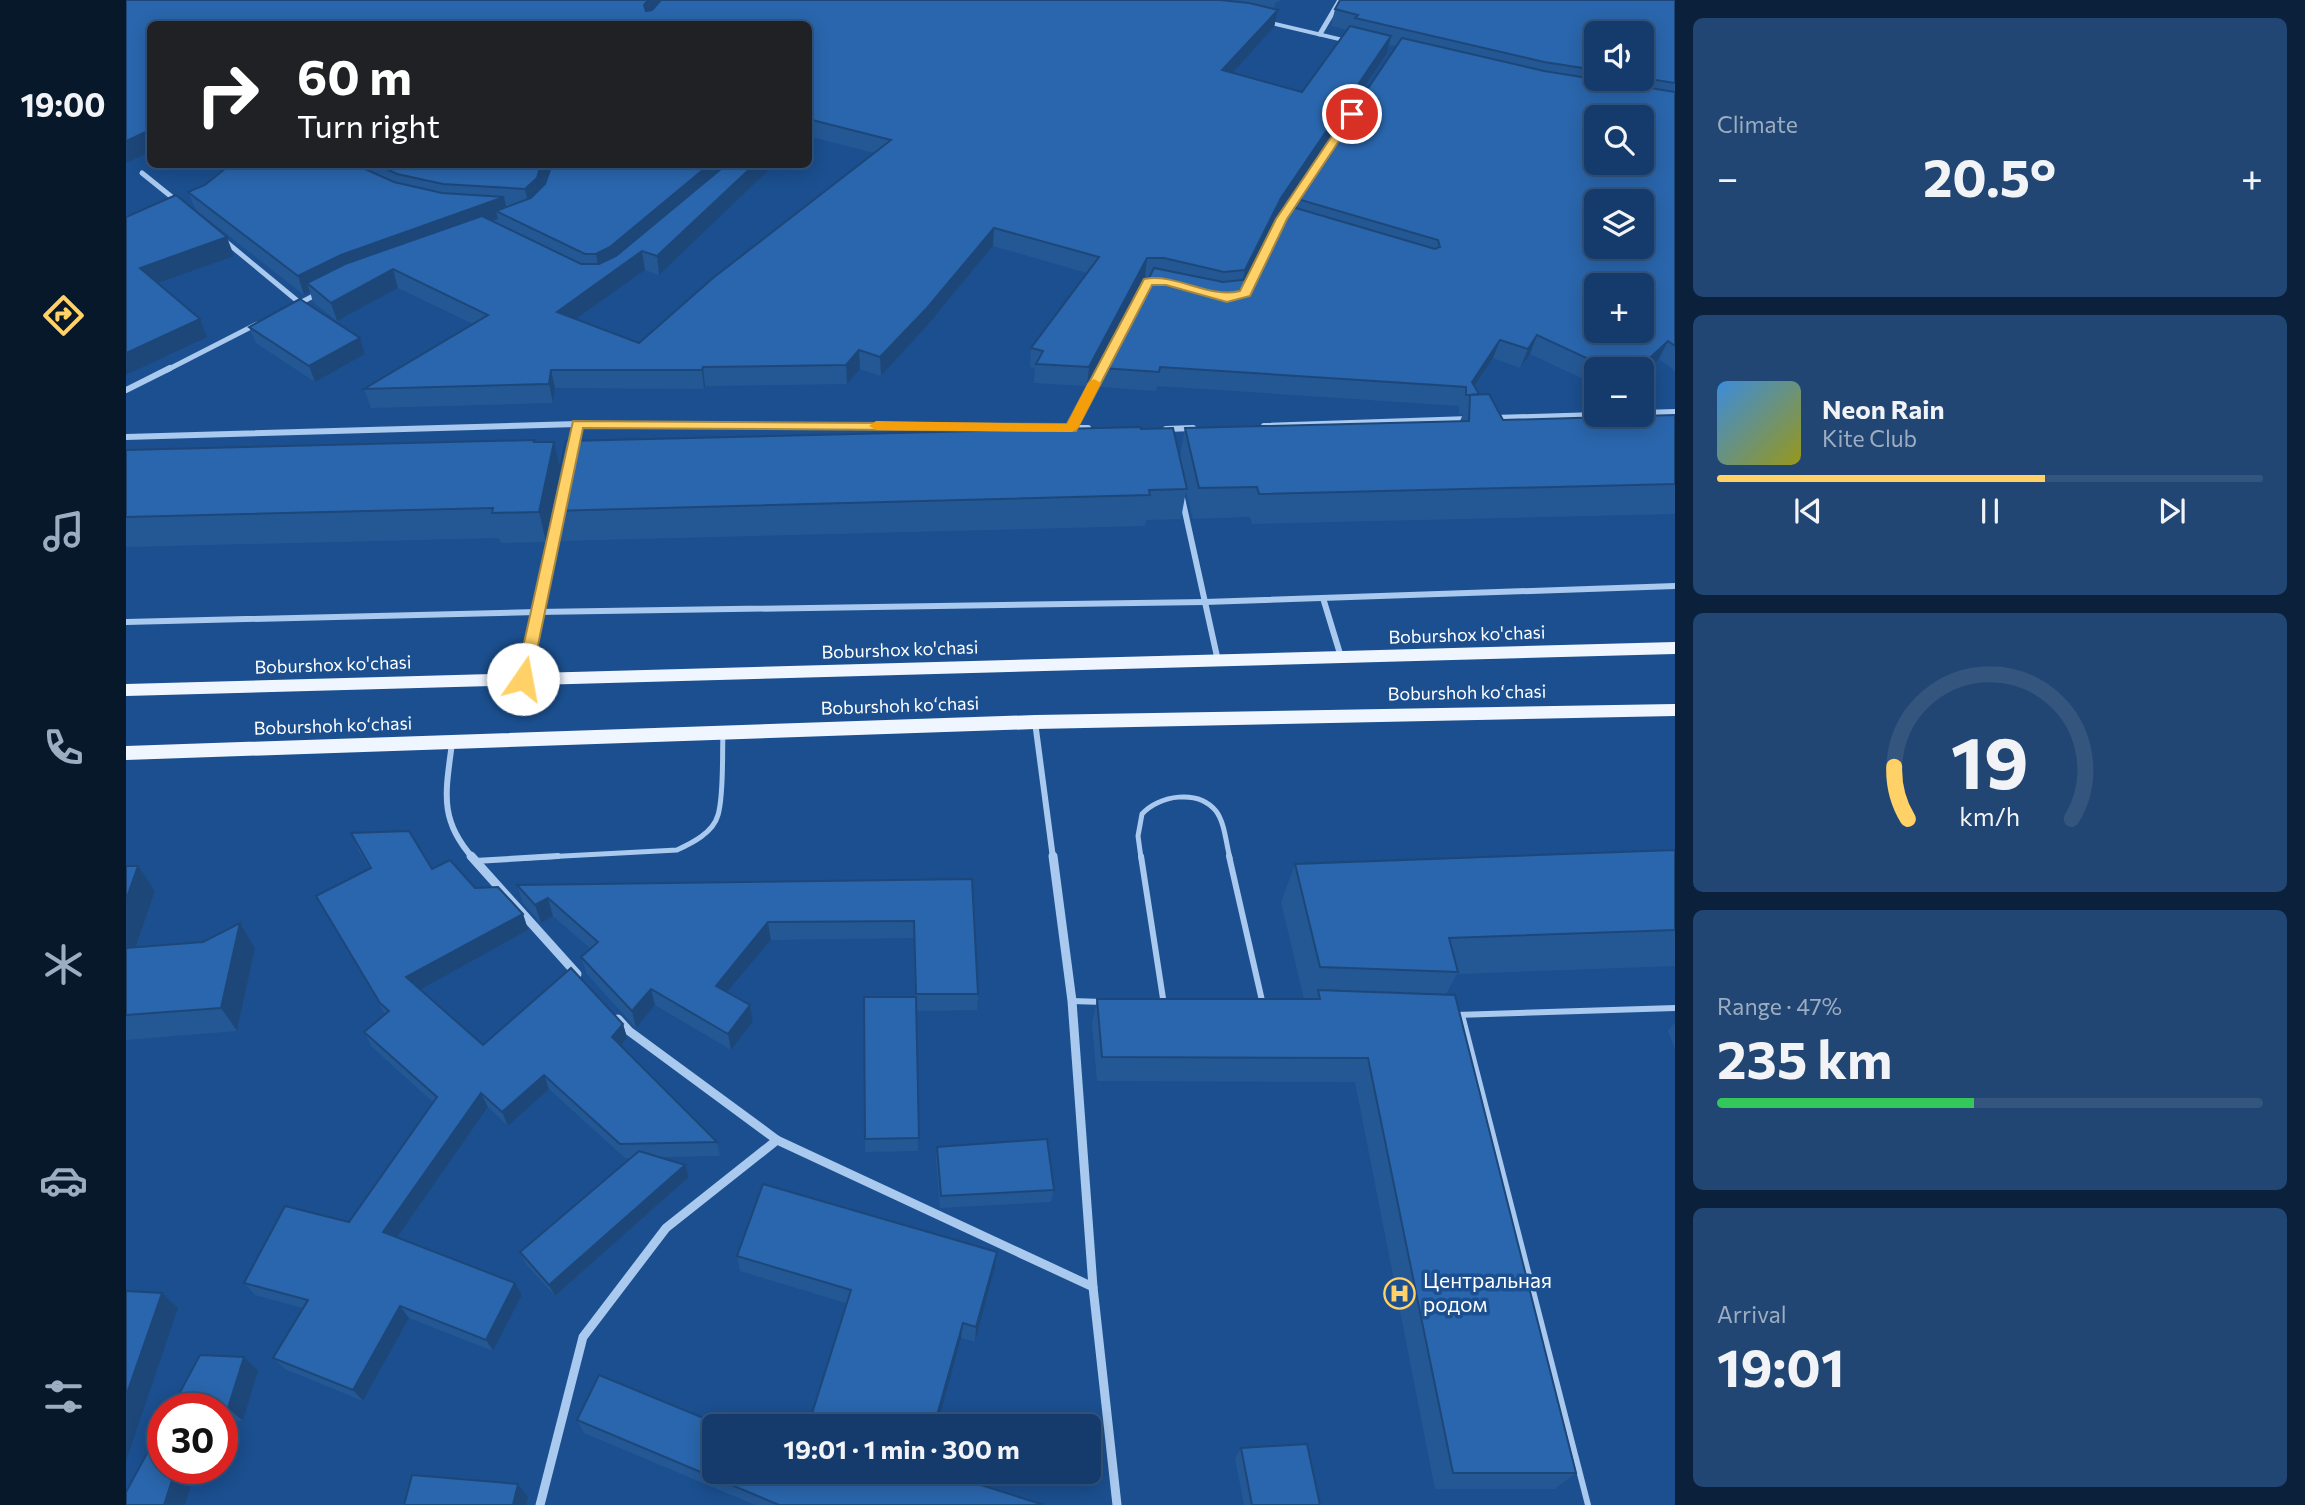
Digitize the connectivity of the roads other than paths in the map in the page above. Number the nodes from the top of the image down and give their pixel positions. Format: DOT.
graph roads {
  1 [pos="1340,0"];
  2 [pos="1246,16"];
  3 [pos="1320,34"];
  4 [pos="1370,46"];
  5 [pos="142,173"];
  6 [pos="1304,185"];
  7 [pos="184,207"];
  8 [pos="1282,219"];
  9 [pos="1294,222"];
  10 [pos="216,233"];
  11 [pos="1154,279"];
  12 [pos="324,291"];
  13 [pos="1245,293"];
  14 [pos="300,303"];
  15 [pos="288,309"];
  16 [pos="263,321"];
  17 [pos="126,390"];
  18 [pos="1675,412"];
  19 [pos="1654,413"];
  20 [pos="1584,415"];
  21 [pos="1486,418"];
  22 [pos="1472,419"];
  23 [pos="577,424"];
  24 [pos="1250,426"];
  25 [pos="1072,428"];
  26 [pos="1099,428"];
  27 [pos="1208,428"];
  28 [pos="1153,429"];
  29 [pos="1167,429"];
  30 [pos="126,437"];
  31 [pos="1170,443"];
  32 [pos="572,451"];
  33 [pos="1182,496"];
  34 [pos="557,518"];
  35 [pos="1675,586"];
  36 [pos="1324,598"];
  37 [pos="1205,602"];
  38 [pos="537,612"];
  39 [pos="126,622"];
  40 [pos="1675,648"];
  41 [pos="1341,657"];
  42 [pos="1218,661"];
  43 [pos="523,679"];
  44 [pos="126,690"];
  45 [pos="1675,710"];
  46 [pos="1035,722"];
  47 [pos="723,733"];
  48 [pos="452,743"];
  49 [pos="126,753"];
  50 [pos="475,861"];
  51 [pos="583,981"];
  52 [pos="1072,1001"];
  53 [pos="1111,1003"];
  54 [pos="1151,1004"];
  55 [pos="1164,1005"];
  56 [pos="1176,1006"];
  57 [pos="1675,1008"];
  58 [pos="1252,1009"];
  59 [pos="611,1011"];
  60 [pos="1449,1014"];
  61 [pos="1462,1015"];
  62 [pos="777,1140"];
  63 [pos="1093,1287"];
  64 [pos="540,1505"];
  65 [pos="1117,1505"];
  66 [pos="1588,1505"];
  1 -- 3 [label="street"];
  2 -- 3 [label="street"];
  3 -- 4 [label="street"];
  5 -- 7 [label="street"];
  6 -- 8 [label="street"];
  8 -- 9 [label="lane"];
  8 -- 13 [label="street"];
  10 -- 14 [label="street"];
  11 -- 25 [label="street"];
  12 -- 14 [label="street"];
  14 -- 15 [label="street"];
  16 -- 17 [label="street"];
  18 -- 19 [label="street"];
  20 -- 21 [label="street"];
  22 -- 24 [label="street"];
  23 -- 25 [label="street"];
  23 -- 30 [label="street"];
  23 -- 32 [label="street"];
  25 -- 26 [label="street"];
  27 -- 29 [label="street"];
  28 -- 29 [label="street"];
  29 -- 31 [label="street"];
  33 -- 37 [label="street"];
  34 -- 38 [label="street"];
  35 -- 36 [label="street"];
  36 -- 37 [label="street"];
  36 -- 41 [label="street"];
  37 -- 38 [label="street"];
  37 -- 42 [label="street"];
  38 -- 39 [label="street"];
  38 -- 43 [label="street"];
  40 -- 41 [label="main road, Boburshox ko'chasi"];
  41 -- 42 [label="main road, Boburshox ko'chasi"];
  42 -- 43 [label="main road, Boburshox ko'chasi"];
  43 -- 44 [label="main road, Boburshox ko'chasi"];
  45 -- 46 [label="main road, Boburshoh koʻchasi"];
  46 -- 47 [label="main road, Boburshoh koʻchasi"];
  46 -- 52 [label="street"];
  47 -- 48 [label="main road, Boburshoh koʻchasi"];
  47 -- 50 [label="lane"];
  48 -- 49 [label="main road, Boburshoh koʻchasi"];
  48 -- 50 [label="street"];
  50 -- 51 [label="street"];
  52 -- 53 [label="lane"];
  52 -- 63 [label="street"];
  54 -- 55 [label="lane"];
  55 -- 56 [label="lane"];
  55 -- 58 [label="lane"];
  57 -- 61 [label="lane"];
  59 -- 62 [label="street"];
  60 -- 61 [label="lane"];
  61 -- 66 [label="lane"];
  62 -- 63 [label="street"];
  62 -- 64 [label="street"];
  63 -- 65 [label="street"];
}
